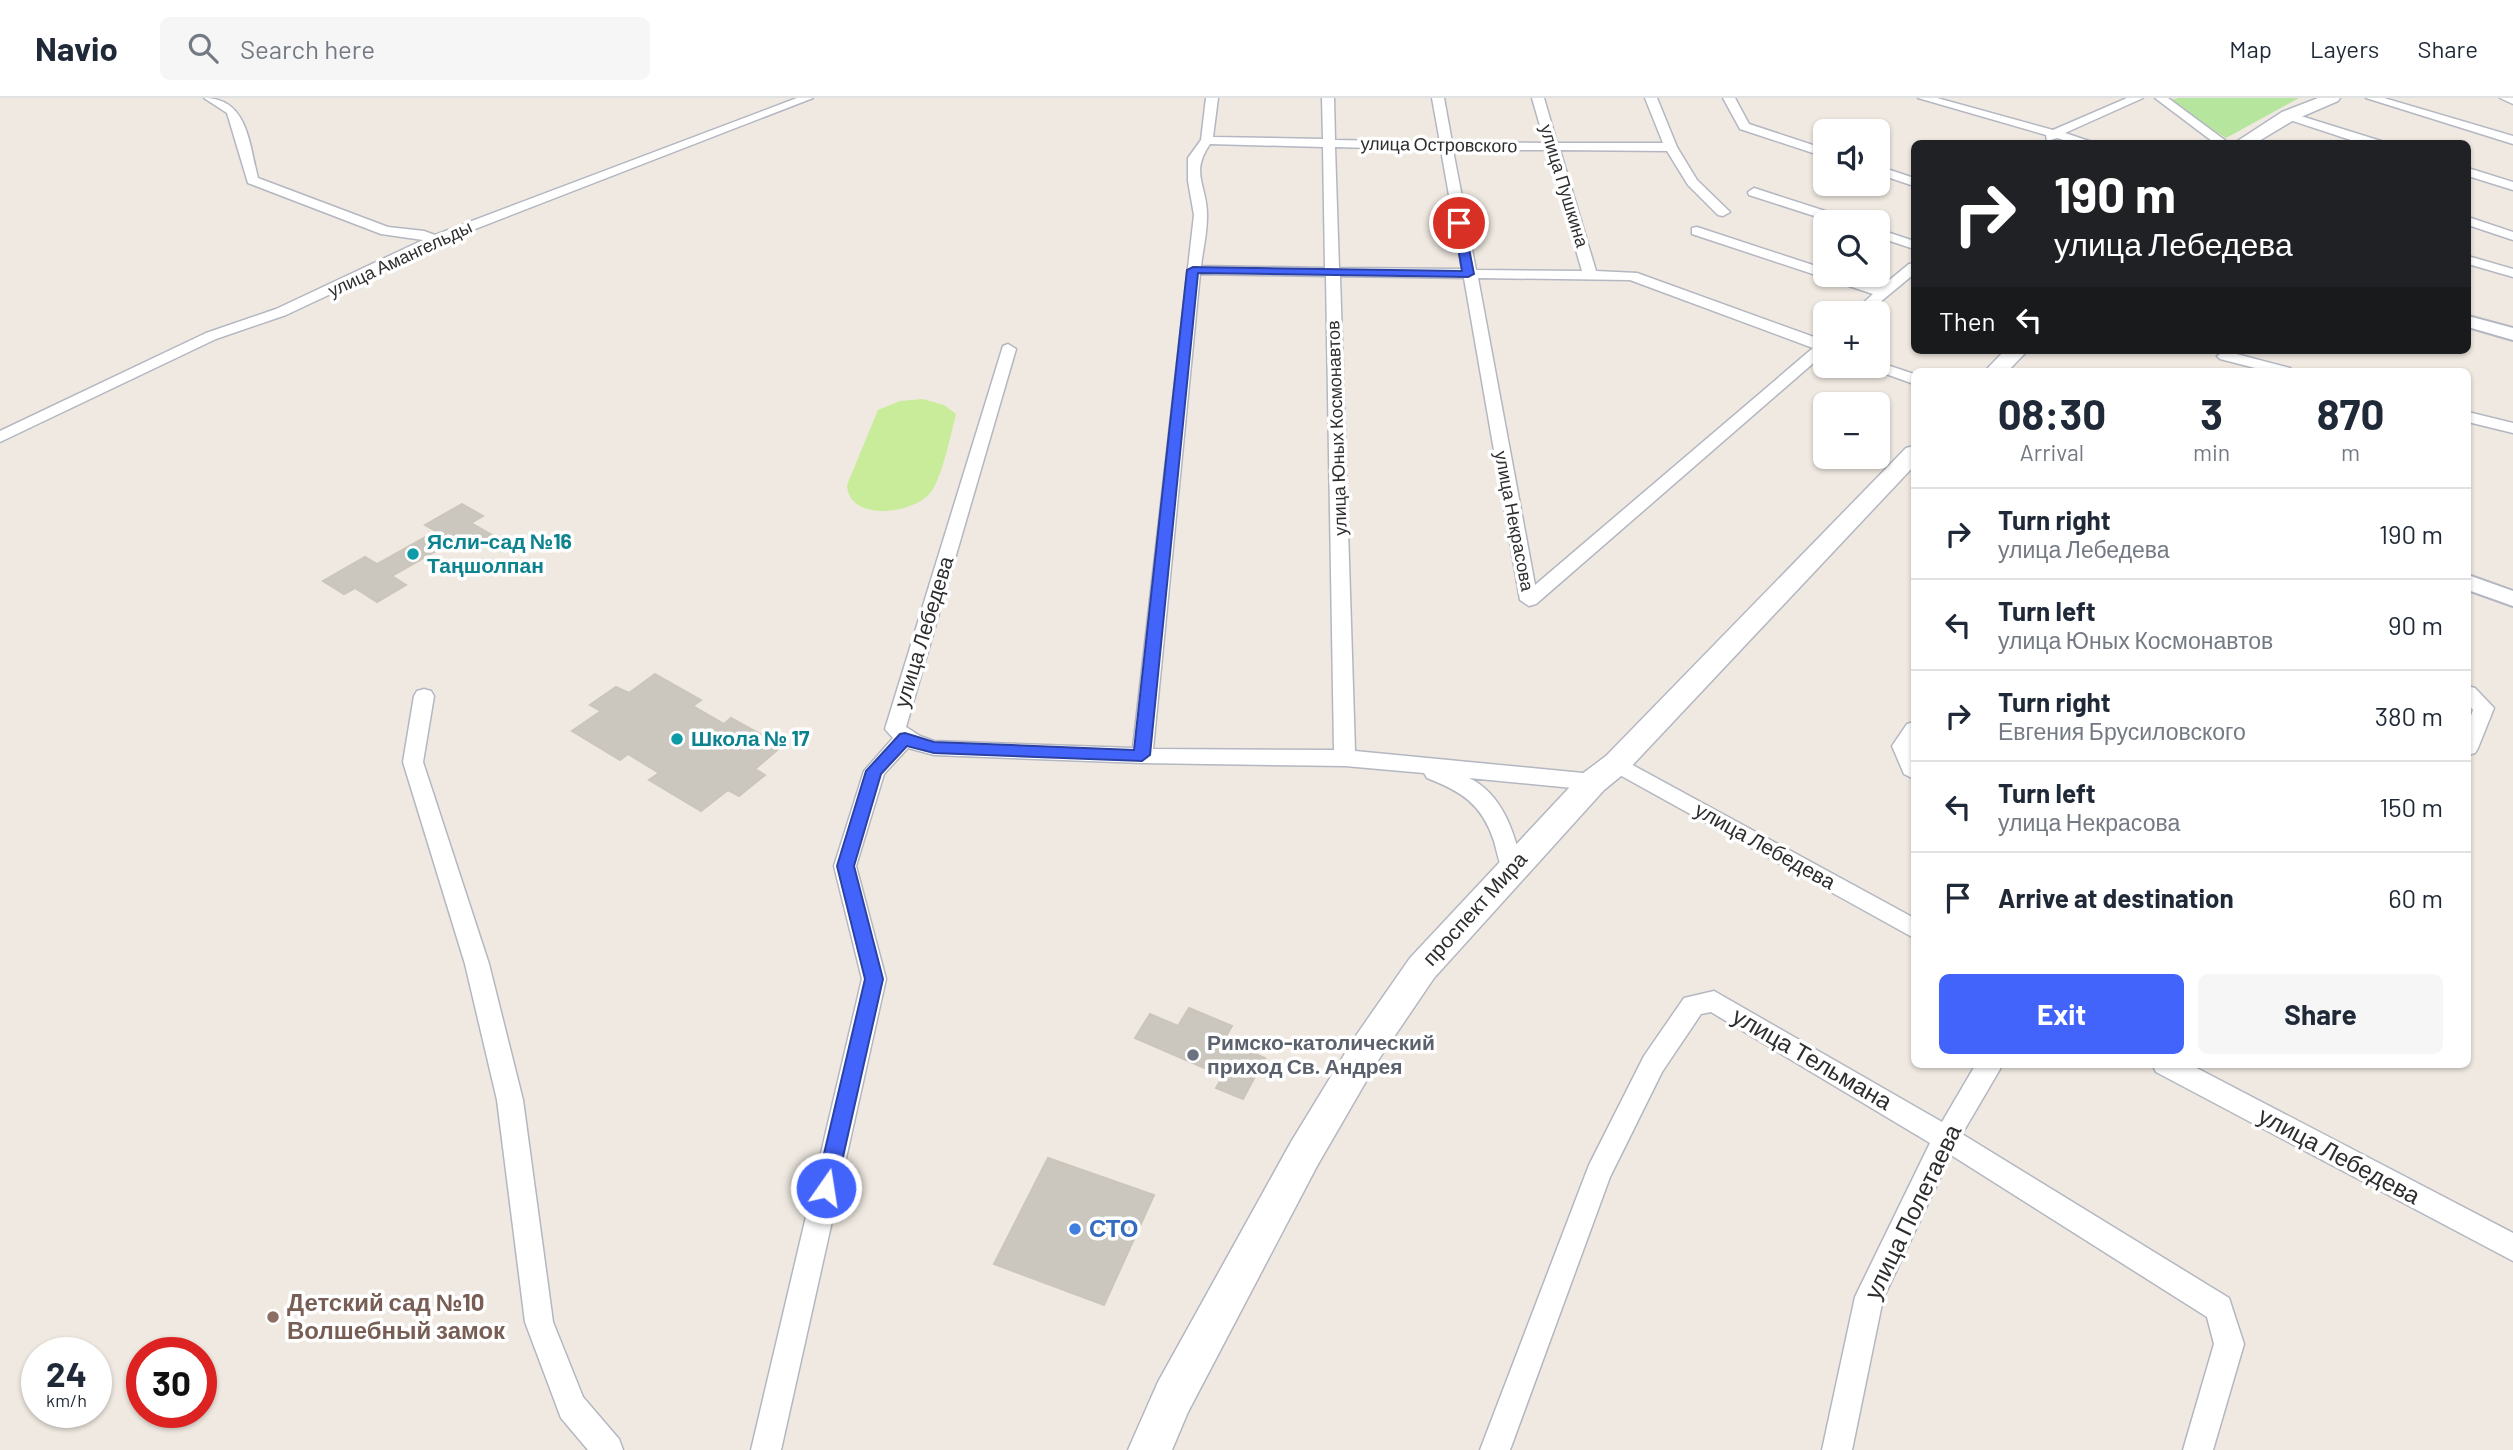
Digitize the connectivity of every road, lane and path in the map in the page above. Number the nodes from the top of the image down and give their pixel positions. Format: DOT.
graph roads {
  1 [pos="210,98"];
  2 [pos="807,98"];
  3 [pos="1212,98"];
  4 [pos="1328,98"];
  5 [pos="1438,98"];
  6 [pos="1538,98"];
  7 [pos="1651,98"];
  8 [pos="1729,98"];
  9 [pos="1924,98"];
  10 [pos="2137,98"];
  11 [pos="2161,98"];
  12 [pos="2332,98"];
  13 [pos="2372,98"];
  14 [pos="2506,98"];
  15 [pos="2513,101"];
  16 [pos="2288,116"];
  17 [pos="2051,139"];
  18 [pos="2219,140"];
  19 [pos="2248,140"];
  20 [pos="2364,140"];
  21 [pos="2513,140"];
  22 [pos="1207,141"];
  23 [pos="1328,144"];
  24 [pos="1446,146"];
  25 [pos="1552,146"];
  26 [pos="1671,147"];
  27 [pos="1813,149"];
  28 [pos="2471,173"];
  29 [pos="1890,174"];
  30 [pos="1911,181"];
  31 [pos="2513,186"];
  32 [pos="1754,192"];
  33 [pos="1813,211"];
  34 [pos="1723,212"];
  35 [pos="2471,222"];
  36 [pos="1697,231"];
  37 [pos="2513,236"];
  38 [pos="1890,237"];
  39 [pos="434,240"];
  40 [pos="1911,244"];
  41 [pos="2471,261"];
  42 [pos="1813,269"];
  43 [pos="1911,269"];
  44 [pos="1193,270"];
  45 [pos="1333,272"];
  46 [pos="2513,273"];
  47 [pos="1468,274"];
  48 [pos="1590,274"];
  49 [pos="1867,287"];
  50 [pos="1882,292"];
  51 [pos="1873,301"];
  52 [pos="2471,322"];
  53 [pos="2513,334"];
  54 [pos="1813,342"];
  55 [pos="1008,349"];
  56 [pos="2013,354"];
  57 [pos="1813,356"];
  58 [pos="2225,356"];
  59 [pos="1999,368"];
  60 [pos="2273,368"];
  61 [pos="1890,371"];
  62 [pos="1911,378"];
  63 [pos="2471,417"];
  64 [pos="2513,428"];
  65 [pos="0,437"];
  66 [pos="1911,456"];
  67 [pos="2471,583"];
  68 [pos="2513,599"];
  69 [pos="424,696"];
  70 [pos="2471,696"];
  71 [pos="1911,733"];
  72 [pos="905,738"];
  73 [pos="2471,740"];
  74 [pos="1142,755"];
  75 [pos="1345,758"];
  76 [pos="1419,767"];
  77 [pos="1911,769"];
  78 [pos="1604,773"];
  79 [pos="1512,867"];
  80 [pos="1911,927"];
  81 [pos="1988,1068"];
  82 [pos="2173,1068"];
  83 [pos="1946,1138"];
  84 [pos="2513,1248"];
  85 [pos="608,1450"];
  86 [pos="766,1450"];
  87 [pos="1150,1450"];
  88 [pos="1494,1450"];
  89 [pos="1838,1450"];
  90 [pos="2198,1450"];
  1 -- 39 [label="street"];
  2 -- 39 [label="street, улица Амангельды"];
  3 -- 22 [label="street"];
  4 -- 23 [label="street, улица Юных Космонавтов"];
  5 -- 24 [label="street, улица Некрасова"];
  6 -- 25 [label="street, улица Пушкина"];
  7 -- 26 [label="street"];
  8 -- 27 [label="street"];
  9 -- 17 [label="street"];
  10 -- 17 [label="street"];
  11 -- 18 [label="street"];
  12 -- 16 [label="main road"];
  13 -- 21 [label="street"];
  14 -- 15 [label="street"];
  16 -- 19 [label="main road"];
  16 -- 20 [label="street"];
  22 -- 23 [label="street, улица Островского"];
  22 -- 44 [label="street"];
  23 -- 24 [label="street, улица Островского"];
  23 -- 45 [label="street, улица Юных Космонавтов"];
  24 -- 25 [label="street, улица Островского"];
  24 -- 47 [label="street, улица Некрасова"];
  25 -- 26 [label="street, улица Островского"];
  25 -- 48 [label="street, улица Пушкина"];
  26 -- 34 [label="street"];
  28 -- 31 [label="street"];
  29 -- 30 [label="street"];
  32 -- 33 [label="street"];
  35 -- 37 [label="street"];
  36 -- 42 [label="street"];
  38 -- 40 [label="street"];
  39 -- 65 [label="street, улица Амангельды"];
  41 -- 46 [label="street"];
  43 -- 50 [label="street"];
  44 -- 45 [label="street"];
  44 -- 74 [label="street"];
  45 -- 47 [label="street"];
  45 -- 75 [label="street, улица Юных Космонавтов"];
  47 -- 48 [label="street"];
  47 -- 57 [label="street, улица Некрасова"];
  48 -- 54 [label="street"];
  49 -- 50 [label="street"];
  50 -- 51 [label="street"];
  52 -- 53 [label="street"];
  55 -- 72 [label="street, улица Лебедева"];
  56 -- 59 [label="main road"];
  58 -- 60 [label="street"];
  61 -- 62 [label="street"];
  63 -- 64 [label="street"];
  66 -- 78 [label="main road, проспект Мира"];
  67 -- 68 [label="street"];
  69 -- 85 [label="street"];
  70 -- 73 [label="street"];
  71 -- 77 [label="street"];
  72 -- 74 [label="street, улица Лебедева"];
  72 -- 86 [label="street"];
  74 -- 75 [label="street, улица Лебедева"];
  75 -- 76 [label="street, улица Лебедева"];
  76 -- 78 [label="street, улица Лебедева"];
  76 -- 79 [label="street, улица Лебедева"];
  78 -- 79 [label="main road, проспект Мира"];
  78 -- 80 [label="street, улица Лебедева"];
  79 -- 87 [label="main road, проспект Мира"];
  81 -- 83 [label="street, улица Полетаева"];
  82 -- 84 [label="street, улица Лебедева"];
  83 -- 88 [label="street, улица Тельмана"];
  83 -- 89 [label="street, улица Полетаева"];
  83 -- 90 [label="street, улица Тельмана"];
}
